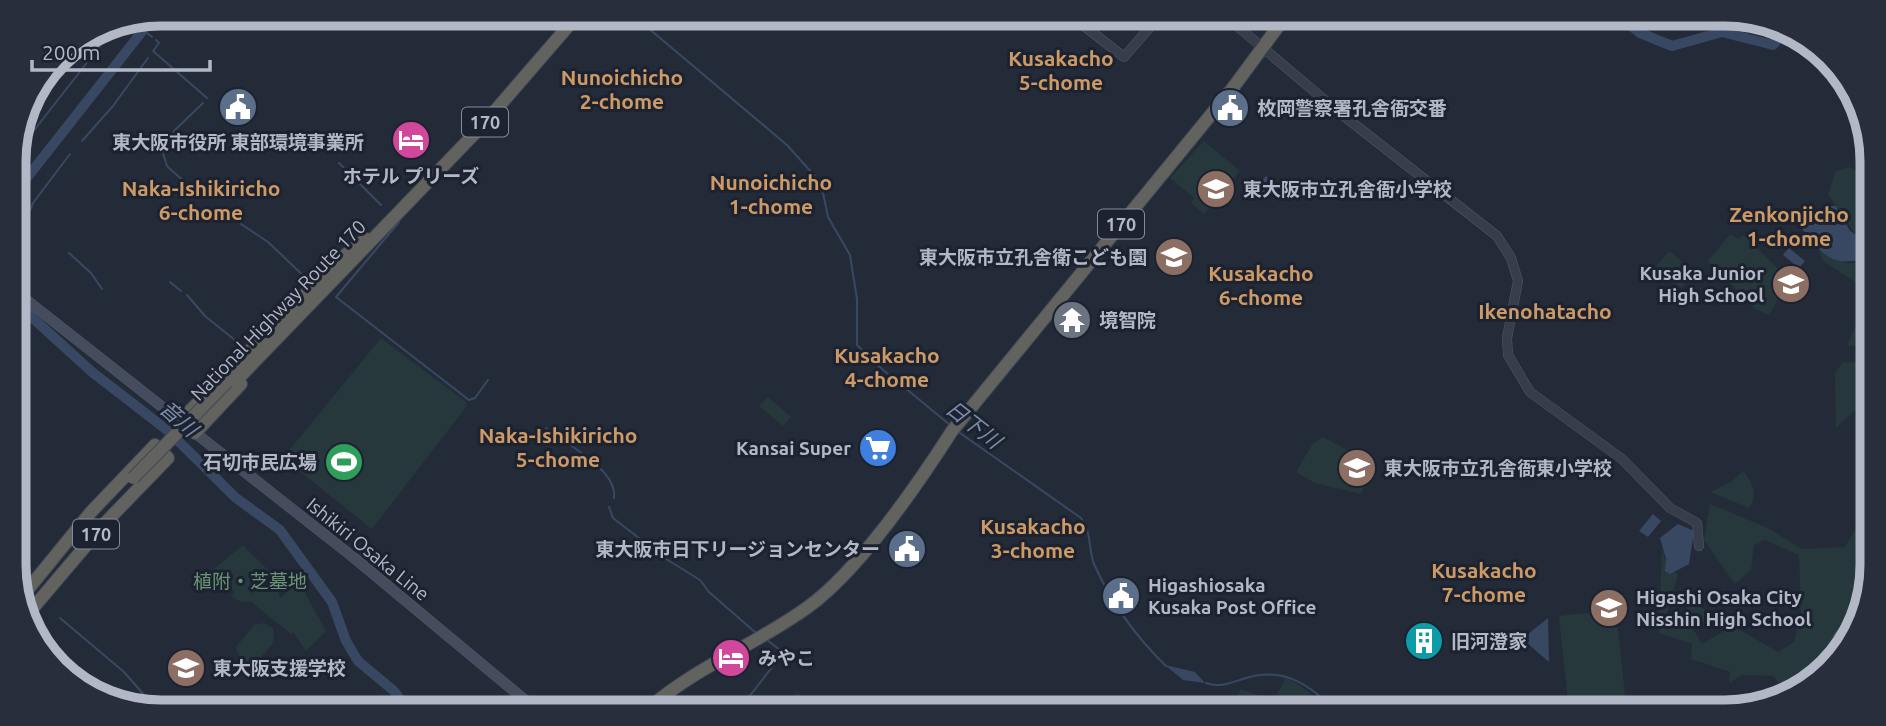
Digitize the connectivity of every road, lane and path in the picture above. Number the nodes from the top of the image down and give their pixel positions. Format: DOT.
graph roads {
  1 [pos="568,26"];
  2 [pos="1084,26"];
  3 [pos="1151,26"];
  4 [pos="1237,26"];
  5 [pos="1279,26"];
  6 [pos="1263,48"];
  7 [pos="365,244"];
  8 [pos="27,300"];
  9 [pos="180,421"];
  10 [pos="195,433"];
  11 [pos="135,480"];
  12 [pos="1699,546"];
  13 [pos="28,589"];
  14 [pos="30,595"];
  15 [pos="32,605"];
  16 [pos="32,605"];
  17 [pos="525,700"];
  18 [pos="659,700"];
  1 -- 7 [label="highway, National Highway Route 170 / 170"];
  2 -- 3 [label="street"];
  4 -- 6 [label="street"];
  5 -- 6 [label="highway, 170"];
  6 -- 12 [label="street"];
  6 -- 18 [label="highway, 170"];
  7 -- 9 [label="highway"];
  7 -- 10 [label="highway"];
  7 -- 11 [label="highway, National Highway Route 170 / 170"];
  8 -- 9 [label="main road, Ishikiri Osaka Line"];
  9 -- 10 [label="main road, Ishikiri Osaka Line"];
  10 -- 17 [label="main road, Ishikiri Osaka Line"];
  11 -- 14 [label="highway, National Highway Route 170 / 170"];
  11 -- 15 [label="highway, National Highway Route 170 / 170"];
  13 -- 16 [label="highway, 170"];
}
